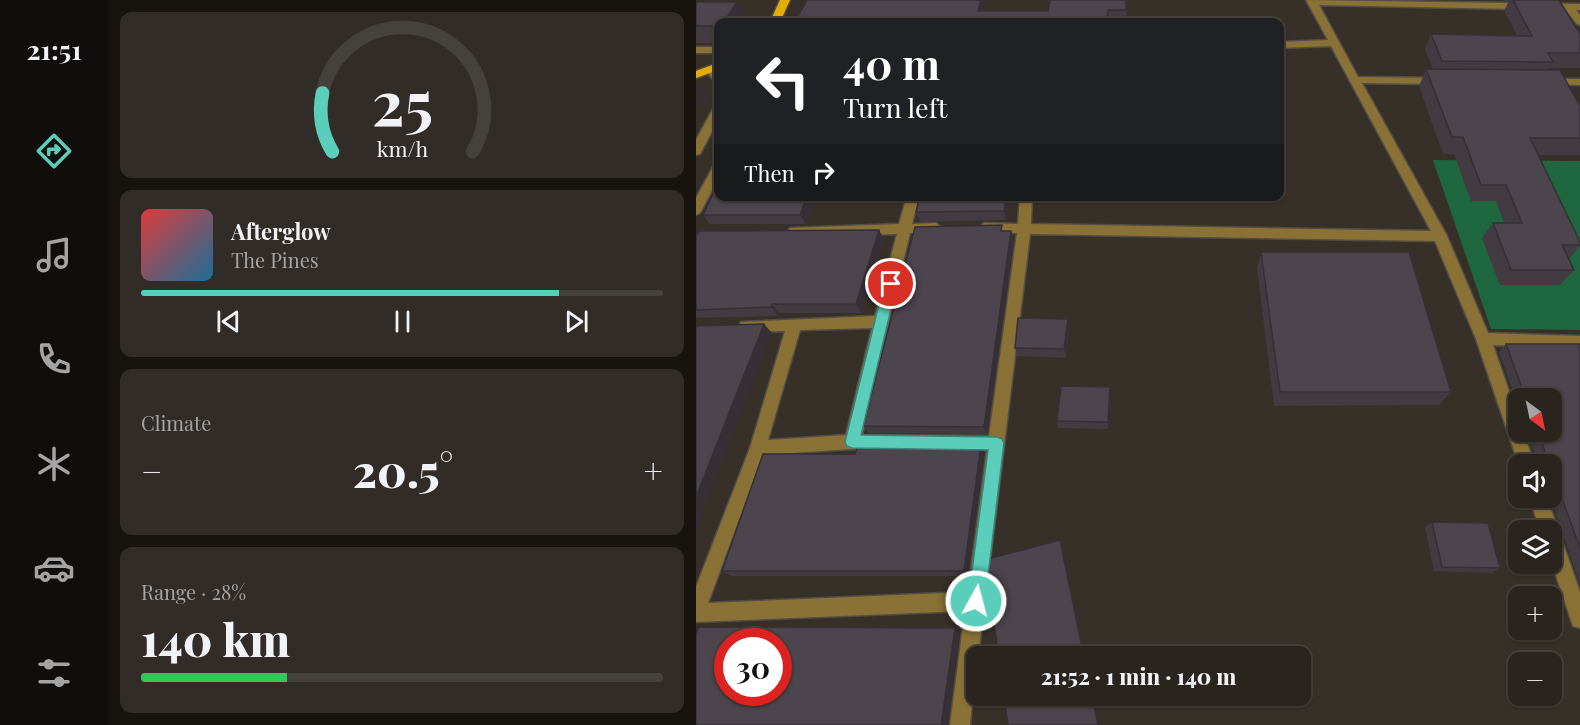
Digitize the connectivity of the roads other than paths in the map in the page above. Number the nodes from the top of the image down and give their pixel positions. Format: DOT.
graph roads {
  1 [pos="785,0"];
  2 [pos="1311,1"];
  3 [pos="1569,7"];
  4 [pos="1580,7"];
  5 [pos="777,18"];
  6 [pos="1580,22"];
  7 [pos="1334,43"];
  8 [pos="1284,45"];
  9 [pos="696,50"];
  10 [pos="714,50"];
  11 [pos="714,68"];
  12 [pos="696,75"];
  13 [pos="1356,80"];
  14 [pos="1450,81"];
  15 [pos="1533,82"];
  16 [pos="1580,82"];
  17 [pos="714,117"];
  18 [pos="697,146"];
  19 [pos="714,176"];
  20 [pos="912,201"];
  21 [pos="1026,201"];
  22 [pos="696,210"];
  23 [pos="1024,227"];
  24 [pos="906,228"];
  25 [pos="777,231"];
  26 [pos="1440,236"];
  27 [pos="881,322"];
  28 [pos="794,325"];
  29 [pos="729,326"];
  30 [pos="1483,339"];
  31 [pos="1580,342"];
  32 [pos="852,442"];
  33 [pos="997,443"];
  34 [pos="758,448"];
  35 [pos="1523,454"];
  36 [pos="1562,567"];
  37 [pos="976,601"];
  38 [pos="696,612"];
  39 [pos="1580,619"];
  40 [pos="960,725"];
  1 -- 5 [label="main road"];
  2 -- 3 [label="street"];
  2 -- 7 [label="street"];
  3 -- 4 [label="street"];
  3 -- 6 [label="street"];
  7 -- 8 [label="street"];
  7 -- 13 [label="street"];
  9 -- 10 [label="street"];
  11 -- 12 [label="main road"];
  13 -- 14 [label="street"];
  13 -- 26 [label="street"];
  15 -- 16 [label="street"];
  17 -- 18 [label="street"];
  19 -- 22 [label="street"];
  20 -- 24 [label="street"];
  21 -- 23 [label="street"];
  23 -- 24 [label="street"];
  23 -- 26 [label="street"];
  23 -- 33 [label="street"];
  24 -- 25 [label="street"];
  24 -- 27 [label="street"];
  26 -- 30 [label="street"];
  27 -- 28 [label="street"];
  27 -- 32 [label="street"];
  28 -- 29 [label="street"];
  28 -- 34 [label="street"];
  30 -- 31 [label="street"];
  30 -- 35 [label="street"];
  32 -- 33 [label="street"];
  32 -- 34 [label="street"];
  33 -- 37 [label="street"];
  34 -- 38 [label="street"];
  36 -- 39 [label="street"];
  37 -- 38 [label="street"];
  37 -- 40 [label="street"];
}
